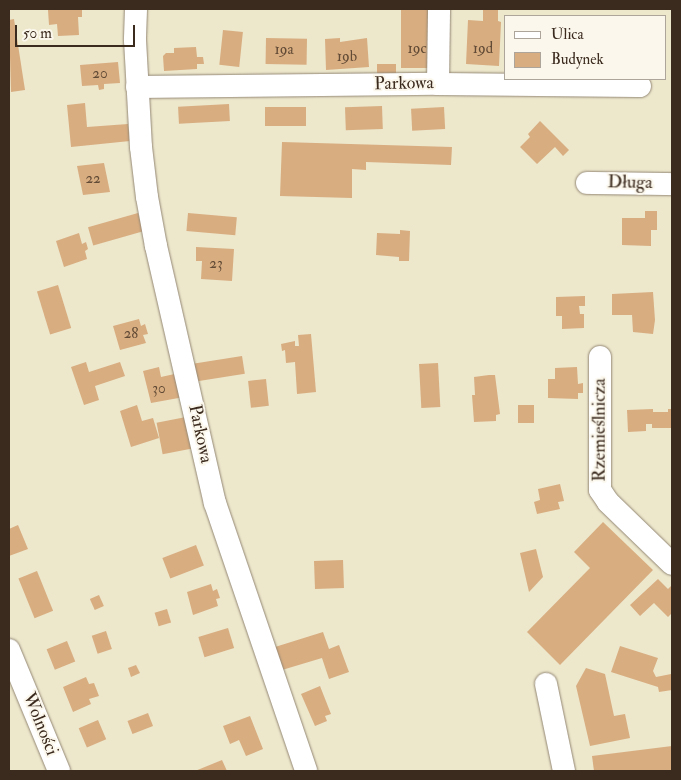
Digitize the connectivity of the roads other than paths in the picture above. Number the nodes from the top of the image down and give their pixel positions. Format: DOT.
graph roads {
  1 [pos="136,9"];
  2 [pos="439,9"];
  3 [pos="438,84"];
  4 [pos="640,86"];
  5 [pos="137,87"];
  6 [pos="587,183"];
  7 [pos="672,184"];
  8 [pos="600,357"];
  9 [pos="672,564"];
  10 [pos="9,650"];
  11 [pos="546,684"];
  12 [pos="59,771"];
  13 [pos="306,771"];
  14 [pos="564,771"];
  1 -- 5 [label="street, Parkowa"];
  2 -- 3 [label="street"];
  3 -- 4 [label="street, Parkowa"];
  3 -- 5 [label="street, Parkowa"];
  5 -- 13 [label="street, Parkowa"];
  6 -- 7 [label="street, Długa"];
  8 -- 9 [label="street, Rzemieślnicza"];
  10 -- 12 [label="street, Wolności"];
  11 -- 14 [label="street"];
}
